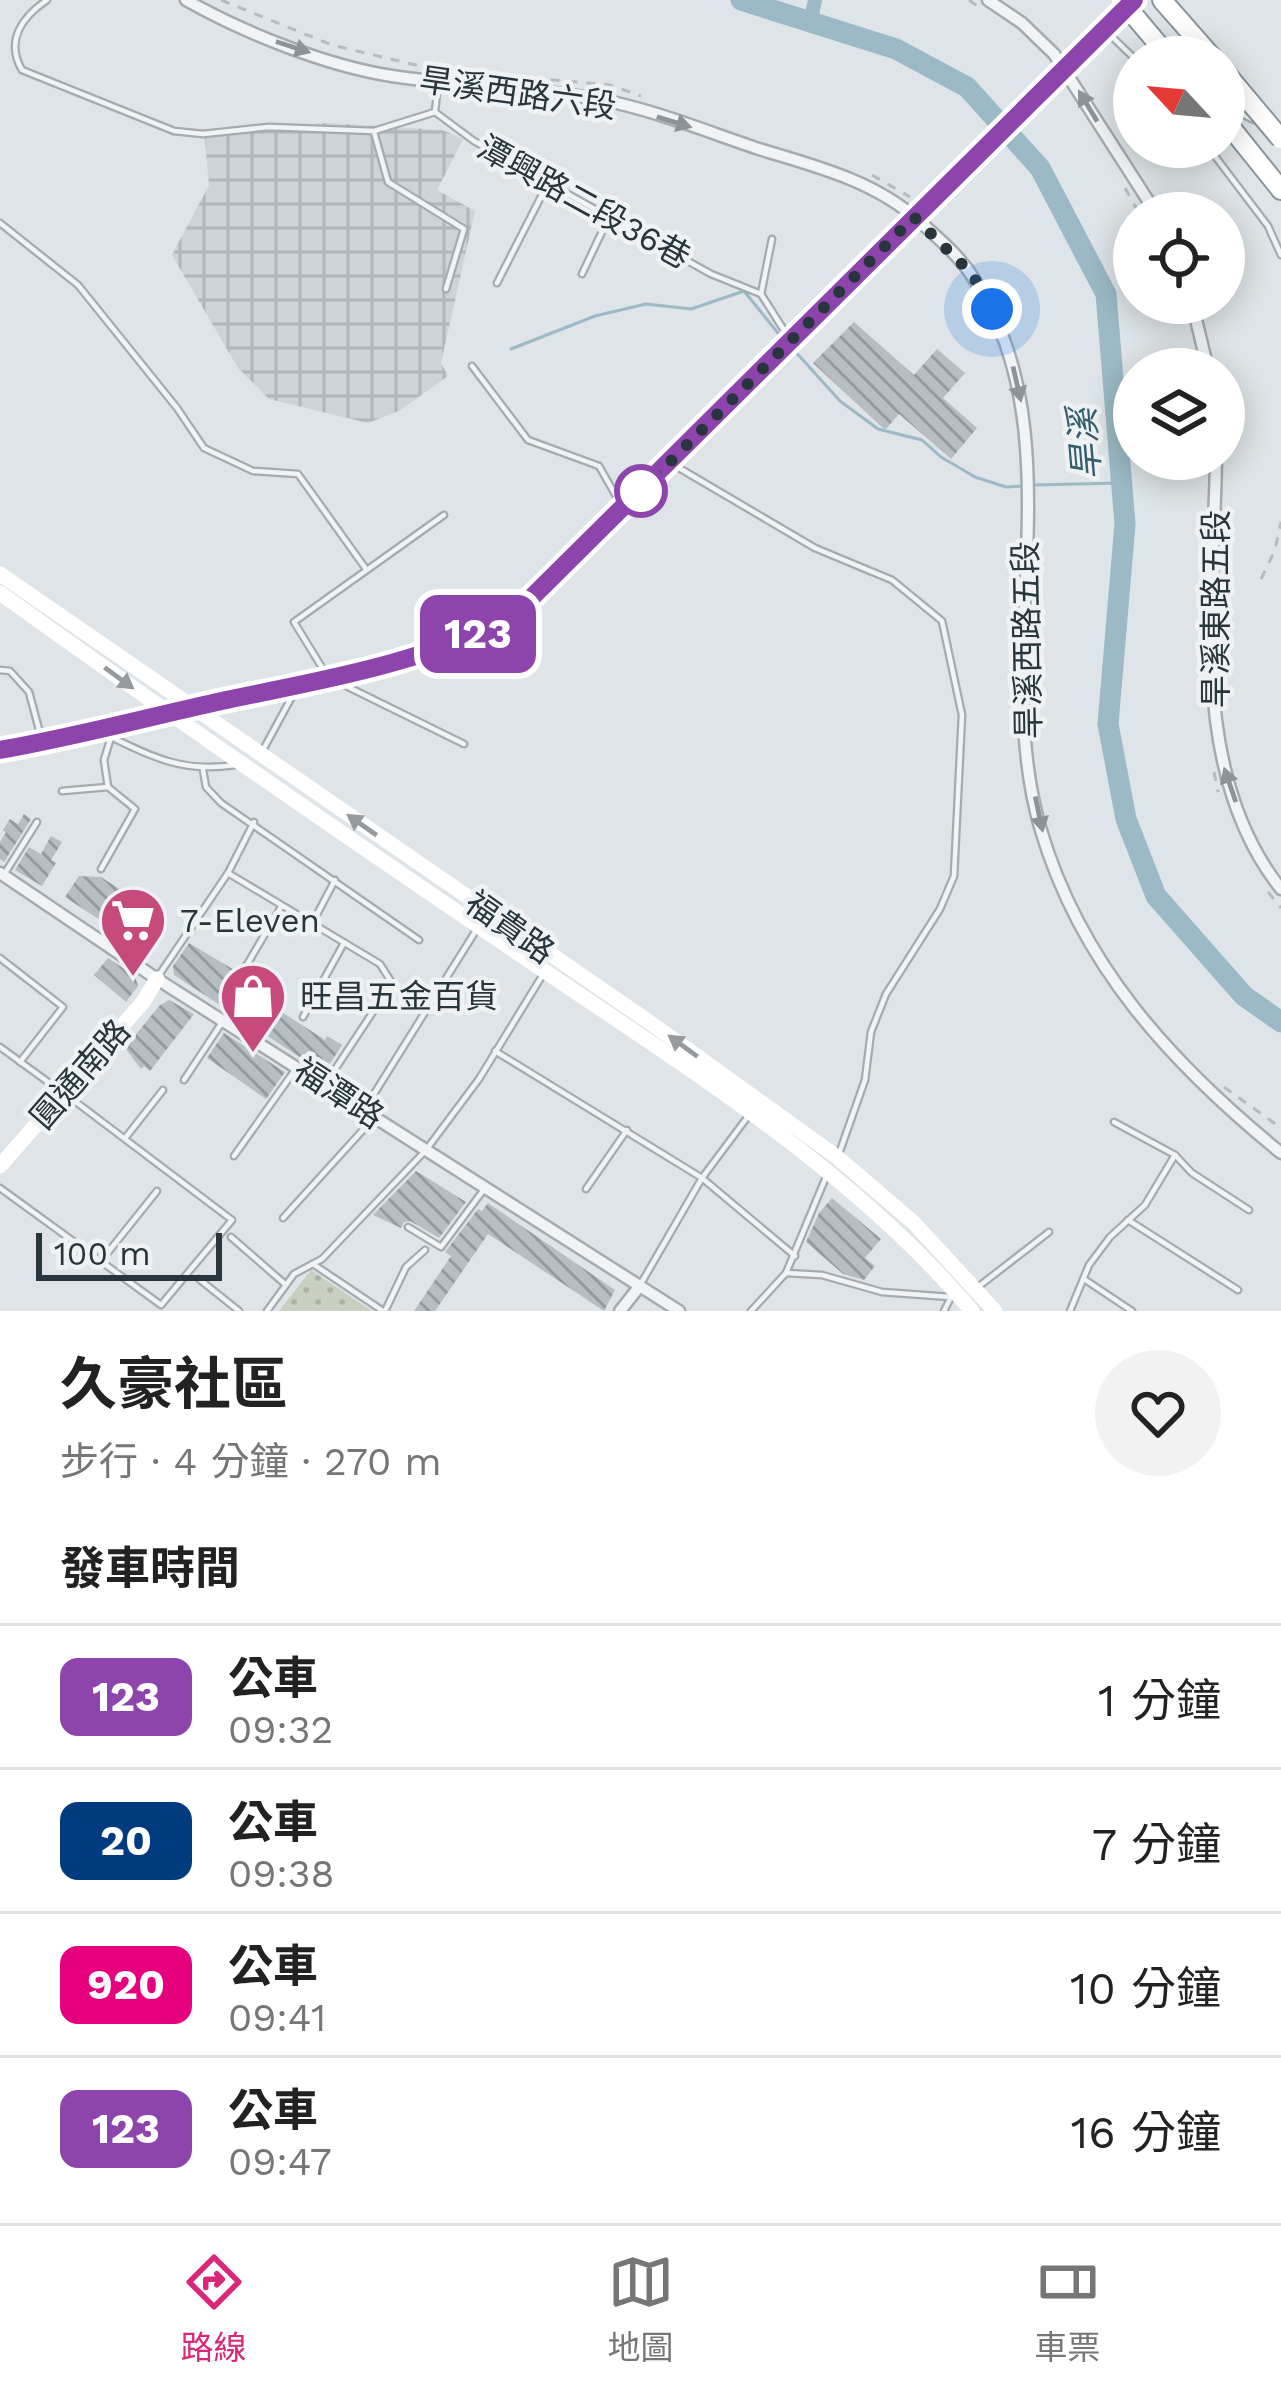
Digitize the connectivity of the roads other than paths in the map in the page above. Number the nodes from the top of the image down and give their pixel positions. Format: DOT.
graph roads {
  1 [pos="47,0"];
  2 [pos="186,0"];
  3 [pos="1120,0"];
  4 [pos="1134,0"];
  5 [pos="1162,0"];
  6 [pos="986,5"];
  7 [pos="1106,30"];
  8 [pos="1151,36"];
  9 [pos="1194,36"];
  10 [pos="1113,37"];
  11 [pos="1066,70"];
  12 [pos="438,82"];
  13 [pos="1245,95"];
  14 [pos="435,112"];
  15 [pos="1245,116"];
  16 [pos="374,130"];
  17 [pos="1281,136"];
  18 [pos="1245,145"];
  19 [pos="1260,164"];
  20 [pos="1224,168"];
  21 [pos="548,183"];
  22 [pos="1281,190"];
  23 [pos="1143,192"];
  24 [pos="1281,211"];
  25 [pos="918,213"];
  26 [pos="609,217"];
  27 [pos="0,223"];
  28 [pos="772,239"];
  29 [pos="1281,255"];
  30 [pos="582,274"];
  31 [pos="496,283"];
  32 [pos="446,289"];
  33 [pos="761,294"];
  34 [pos="792,342"];
  35 [pos="472,366"];
  36 [pos="670,463"];
  37 [pos="1216,480"];
  38 [pos="623,508"];
  39 [pos="444,515"];
  40 [pos="366,569"];
  41 [pos="0,574"];
  42 [pos="0,592"];
  43 [pos="0,670"];
  44 [pos="328,677"];
  45 [pos="303,684"];
  46 [pos="193,707"];
  47 [pos="169,714"];
  48 [pos="105,734"];
  49 [pos="42,742"];
  50 [pos="464,744"];
  51 [pos="0,749"];
  52 [pos="252,758"];
  53 [pos="203,770"];
  54 [pos="108,787"];
  55 [pos="62,791"];
  56 [pos="37,822"];
  57 [pos="254,822"];
  58 [pos="101,869"];
  59 [pos="229,873"];
  60 [pos="2,874"];
  61 [pos="335,880"];
  62 [pos="1281,889"];
  63 [pos="281,907"];
  64 [pos="312,925"];
  65 [pos="479,925"];
  66 [pos="419,940"];
  67 [pos="344,943"];
  68 [pos="0,958"];
  69 [pos="545,972"];
  70 [pos="242,974"];
  71 [pos="158,979"];
  72 [pos="302,1017"];
  73 [pos="224,1020"];
  74 [pos="0,1047"];
  75 [pos="495,1051"];
  76 [pos="20,1062"];
  77 [pos="298,1066"];
  78 [pos="184,1080"];
  79 [pos="326,1083"];
  80 [pos="163,1090"];
  81 [pos="64,1093"];
  82 [pos="370,1114"];
  83 [pos="749,1114"];
  84 [pos="1114,1122"];
  85 [pos="628,1130"];
  86 [pos="124,1139"];
  87 [pos="426,1150"];
  88 [pos="1281,1153"];
  89 [pos="1175,1155"];
  90 [pos="235,1156"];
  91 [pos="833,1164"];
  92 [pos="0,1166"];
  93 [pos="702,1178"];
  94 [pos="485,1188"];
  95 [pos="0,1189"];
  96 [pos="586,1190"];
  97 [pos="157,1191"];
  98 [pos="1249,1210"];
  99 [pos="283,1218"];
  100 [pos="1128,1220"];
  101 [pos="408,1227"];
  102 [pos="1049,1232"];
  103 [pos="232,1237"];
  104 [pos="425,1250"];
  105 [pos="794,1256"];
  106 [pos="101,1262"];
  107 [pos="314,1264"];
  108 [pos="786,1273"];
  109 [pos="199,1279"];
  110 [pos="1084,1279"];
  111 [pos="286,1286"];
  112 [pos="639,1287"];
  113 [pos="1238,1290"];
  114 [pos="965,1299"];
  115 [pos="239,1311"];
  116 [pos="267,1311"];
  117 [pos="384,1311"];
  118 [pos="620,1311"];
  119 [pos="680,1311"];
  120 [pos="751,1311"];
  121 [pos="944,1311"];
  122 [pos="994,1311"];
  123 [pos="1070,1311"];
  124 [pos="1132,1311"];
  1 -- 16 [label="lane"];
  2 -- 12 [label="street, 旱溪西路六段, one-way"];
  3 -- 8 [label="highway, bridge"];
  4 -- 7 [label="street"];
  5 -- 9 [label="highway"];
  6 -- 11 [label="street"];
  7 -- 10 [label="lane"];
  7 -- 11 [label="street"];
  23 -- 11 [label="street, one-way"];
  11 -- 25 [label="street"];
  12 -- 14 [label="lane"];
  12 -- 25 [label="street, 旱溪西路六段, one-way"];
  13 -- 17 [label="highway, bridge"];
  14 -- 16 [label="lane"];
  14 -- 21 [label="lane, 潭興路二段36巷"];
  15 -- 17 [label="lane"];
  16 -- 32 [label="lane"];
  18 -- 19 [label="highway"];
  19 -- 22 [label="highway"];
  19 -- 24 [label="highway"];
  20 -- 29 [label="lane"];
  21 -- 26 [label="lane, 潭興路二段36巷"];
  21 -- 31 [label="lane"];
  25 -- 34 [label="street"];
  25 -- 88 [label="street, 旱溪西路五段, one-way"];
  26 -- 30 [label="lane"];
  26 -- 33 [label="lane, 潭興路二段36巷"];
  27 -- 40 [label="lane"];
  28 -- 33 [label="lane"];
  33 -- 34 [label="lane"];
  34 -- 36 [label="street"];
  35 -- 38 [label="lane"];
  36 -- 38 [label="street"];
  36 -- 91 [label="lane"];
  62 -- 37 [label="street, 旱溪東路五段, one-way"];
  38 -- 44 [label="street"];
  39 -- 40 [label="lane"];
  40 -- 44 [label="lane"];
  41 -- 46 [label="street, 福貴路"];
  42 -- 47 [label="street, 福貴路, one-way"];
  43 -- 49 [label="lane"];
  44 -- 45 [label="street"];
  44 -- 50 [label="lane"];
  45 -- 46 [label="street"];
  45 -- 52 [label="lane"];
  46 -- 47 [label="street"];
  46 -- 52 [label="street, 福貴路"];
  47 -- 48 [label="street"];
  47 -- 52 [label="street, 福貴路"];
  48 -- 49 [label="street"];
  48 -- 53 [label="lane"];
  48 -- 54 [label="lane"];
  49 -- 51 [label="street"];
  52 -- 53 [label="lane"];
  52 -- 65 [label="street, 福貴路"];
  91 -- 52 [label="street, 福貴路, one-way"];
  53 -- 57 [label="lane"];
  54 -- 55 [label="lane"];
  54 -- 58 [label="lane"];
  56 -- 60 [label="lane"];
  57 -- 59 [label="lane"];
  57 -- 61 [label="lane"];
  59 -- 63 [label="lane"];
  59 -- 71 [label="lane"];
  60 -- 71 [label="street, 福潭路"];
  61 -- 64 [label="lane"];
  61 -- 66 [label="lane"];
  63 -- 64 [label="lane"];
  63 -- 70 [label="lane"];
  64 -- 67 [label="lane"];
  65 -- 69 [label="street, 福貴路"];
  65 -- 82 [label="lane"];
  67 -- 72 [label="lane"];
  67 -- 79 [label="lane"];
  68 -- 76 [label="lane"];
  69 -- 75 [label="lane"];
  69 -- 83 [label="street, 福貴路"];
  71 -- 73 [label="street, 福潭路"];
  71 -- 81 [label="street, 圓通南路"];
  73 -- 77 [label="street, 福潭路"];
  73 -- 78 [label="lane"];
  74 -- 76 [label="lane"];
  75 -- 85 [label="lane"];
  75 -- 87 [label="lane"];
  76 -- 81 [label="lane"];
  77 -- 79 [label="street, 福潭路"];
  77 -- 90 [label="lane"];
  79 -- 82 [label="street, 福潭路"];
  80 -- 86 [label="lane"];
  81 -- 86 [label="lane"];
  81 -- 92 [label="street, 圓通南路"];
  82 -- 87 [label="street, 福潭路"];
  82 -- 99 [label="lane"];
  83 -- 91 [label="street, 福貴路"];
  83 -- 93 [label="lane"];
  84 -- 89 [label="lane"];
  85 -- 93 [label="lane"];
  85 -- 96 [label="lane"];
  86 -- 106 [label="lane"];
  87 -- 94 [label="street, 福潭路"];
  87 -- 107 [label="lane"];
  89 -- 98 [label="lane"];
  89 -- 100 [label="lane"];
  91 -- 105 [label="lane"];
  91 -- 114 [label="street, 福貴路"];
  93 -- 105 [label="lane"];
  93 -- 112 [label="lane"];
  94 -- 101 [label="lane"];
  94 -- 112 [label="street, 福潭路"];
  95 -- 106 [label="lane"];
  97 -- 106 [label="lane"];
  100 -- 110 [label="lane"];
  100 -- 113 [label="lane"];
  102 -- 114 [label="lane"];
  103 -- 111 [label="lane"];
  104 -- 117 [label="lane"];
  105 -- 108 [label="lane"];
  107 -- 111 [label="lane"];
  107 -- 117 [label="lane"];
  108 -- 114 [label="lane"];
  108 -- 120 [label="lane"];
  109 -- 115 [label="lane"];
  110 -- 123 [label="lane"];
  110 -- 124 [label="lane"];
  111 -- 116 [label="lane"];
  112 -- 118 [label="street"];
  112 -- 119 [label="street, 福潭路"];
  114 -- 121 [label="lane"];
  114 -- 122 [label="street, 福貴路"];
}
